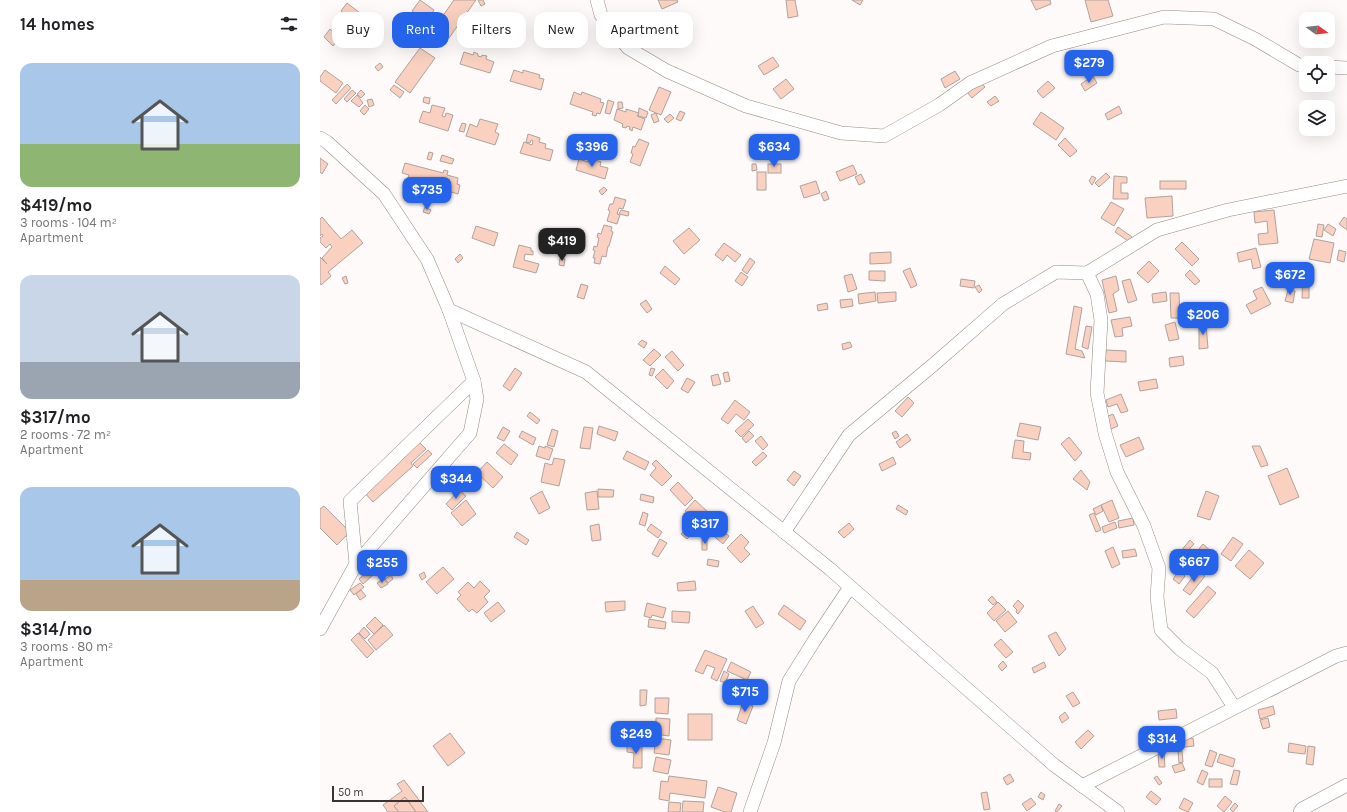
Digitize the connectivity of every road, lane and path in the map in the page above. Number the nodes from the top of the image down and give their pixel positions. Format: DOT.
graph roads {
  1 [pos="597,0"];
  2 [pos="1299,65"];
  3 [pos="1335,67"];
  4 [pos="1347,68"];
  5 [pos="320,138"];
  6 [pos="1347,186"];
  7 [pos="1087,273"];
  8 [pos="449,310"];
  9 [pos="474,381"];
  10 [pos="784,532"];
  11 [pos="356,564"];
  12 [pos="851,588"];
  13 [pos="320,629"];
  14 [pos="1347,653"];
  15 [pos="1234,707"];
  16 [pos="1347,784"];
  17 [pos="1082,786"];
  18 [pos="750,812"];
  19 [pos="1118,812"];
  20 [pos="1300,812"];
  1 -- 2 [label="street"];
  3 -- 4 [label="street"];
  5 -- 8 [label="street"];
  6 -- 7 [label="street"];
  7 -- 10 [label="street"];
  7 -- 15 [label="street"];
  8 -- 9 [label="street"];
  8 -- 10 [label="street"];
  9 -- 11 [label="street"];
  9 -- 11 [label="street"];
  10 -- 12 [label="street"];
  11 -- 13 [label="street"];
  12 -- 17 [label="street"];
  12 -- 18 [label="street"];
  14 -- 15 [label="street"];
  15 -- 17 [label="street"];
  16 -- 20 [label="street"];
  17 -- 19 [label="street"];
}
